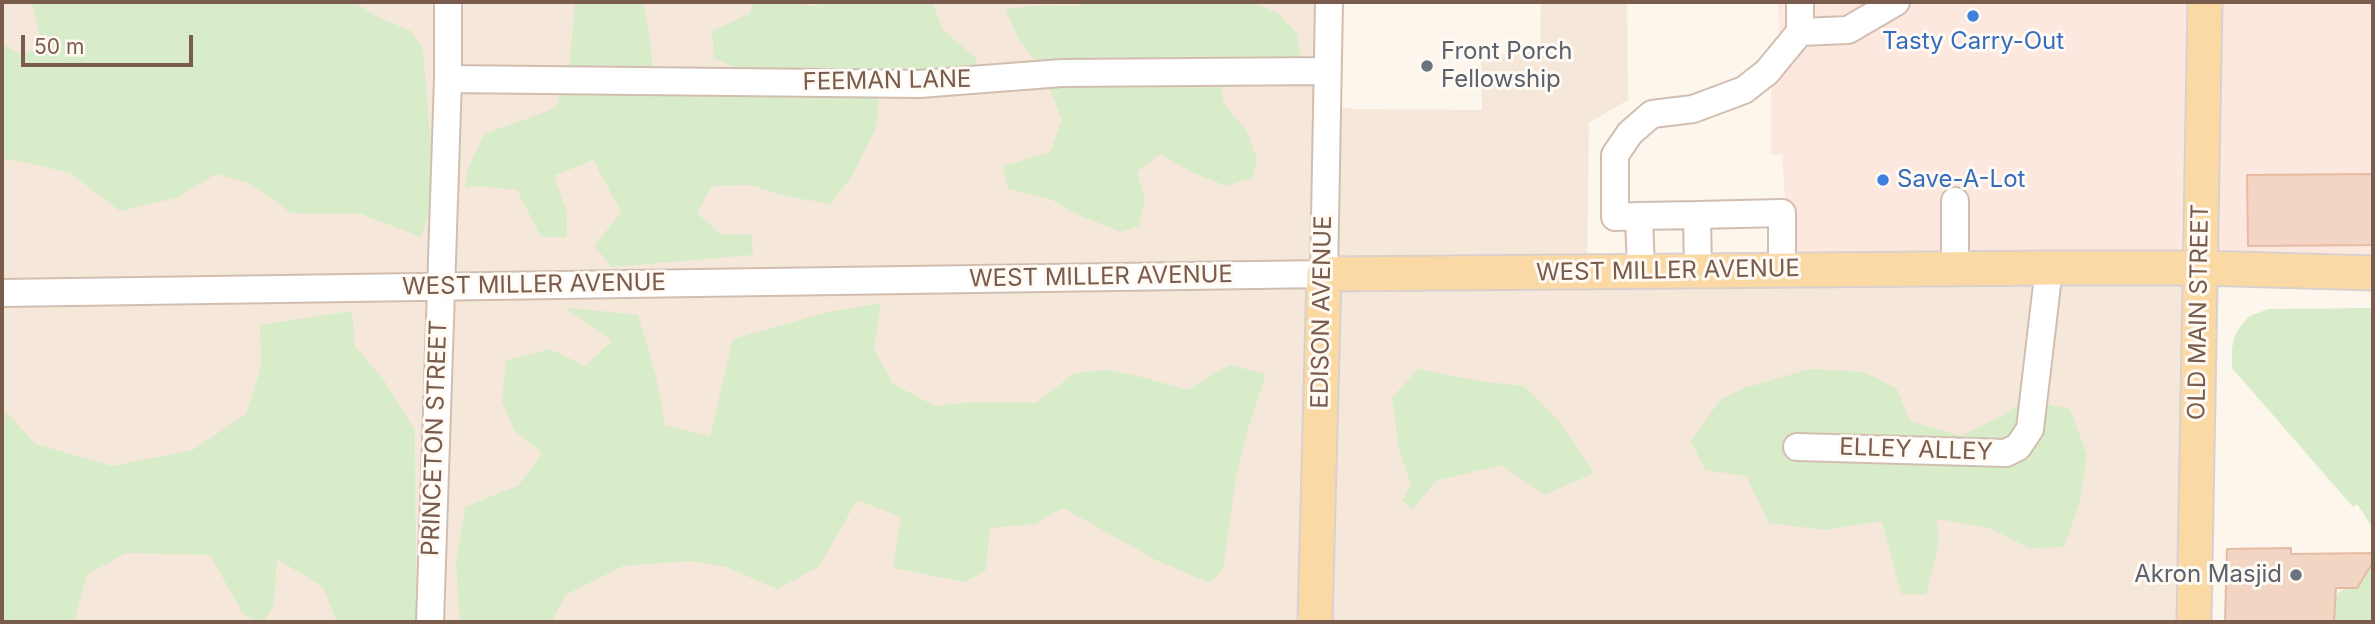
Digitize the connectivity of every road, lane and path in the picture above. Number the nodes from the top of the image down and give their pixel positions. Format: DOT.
graph roads {
  1 [pos="448,2"];
  2 [pos="1329,2"];
  3 [pos="1800,2"];
  4 [pos="1896,2"];
  5 [pos="2205,2"];
  6 [pos="1800,32"];
  7 [pos="1327,71"];
  8 [pos="448,79"];
  9 [pos="1955,201"];
  10 [pos="1697,215"];
  11 [pos="1639,216"];
  12 [pos="2049,268"];
  13 [pos="2201,268"];
  14 [pos="1955,269"];
  15 [pos="1782,270"];
  16 [pos="1641,271"];
  17 [pos="1698,271"];
  18 [pos="1324,274"];
  19 [pos="2373,274"];
  20 [pos="440,286"];
  21 [pos="2,293"];
  22 [pos="1797,447"];
  23 [pos="430,622"];
  24 [pos="1315,622"];
  25 [pos="2194,622"];
  1 -- 8 [label="street, PRINCETON STREET"];
  2 -- 7 [label="street, EDISON AVENUE"];
  3 -- 6 [label="street"];
  4 -- 6 [label="street"];
  5 -- 13 [label="main road, OLD MAIN STREET"];
  6 -- 11 [label="street"];
  7 -- 8 [label="street, FEEMAN LANE"];
  7 -- 18 [label="street, EDISON AVENUE"];
  8 -- 20 [label="street, PRINCETON STREET"];
  9 -- 14 [label="street"];
  10 -- 11 [label="street"];
  10 -- 15 [label="street"];
  10 -- 17 [label="street"];
  11 -- 16 [label="street"];
  12 -- 13 [label="main road, WEST MILLER AVENUE"];
  12 -- 14 [label="main road, WEST MILLER AVENUE"];
  12 -- 22 [label="street, ELLEY ALLEY"];
  13 -- 19 [label="main road, WEST MILLER AVENUE"];
  13 -- 25 [label="main road, OLD MAIN STREET"];
  14 -- 15 [label="main road, WEST MILLER AVENUE"];
  15 -- 17 [label="main road, WEST MILLER AVENUE"];
  16 -- 17 [label="main road, WEST MILLER AVENUE"];
  16 -- 18 [label="main road, WEST MILLER AVENUE"];
  18 -- 20 [label="street, WEST MILLER AVENUE"];
  18 -- 24 [label="main road, EDISON AVENUE"];
  20 -- 21 [label="street, WEST MILLER AVENUE"];
  20 -- 23 [label="street, PRINCETON STREET"];
}
